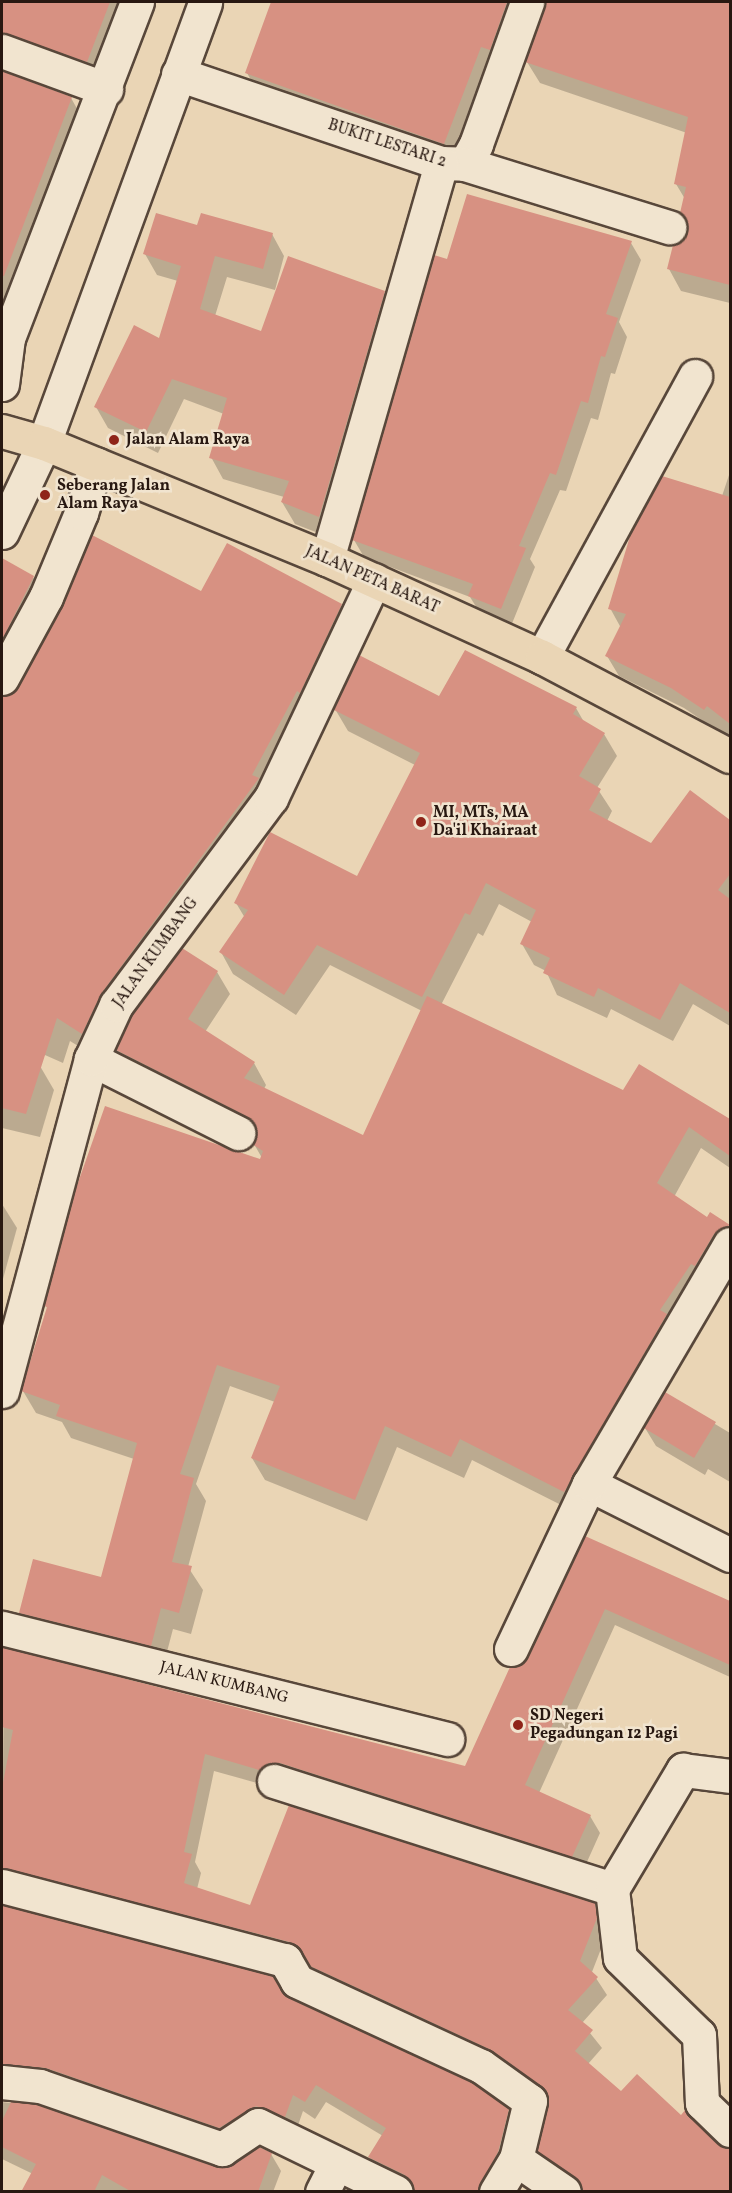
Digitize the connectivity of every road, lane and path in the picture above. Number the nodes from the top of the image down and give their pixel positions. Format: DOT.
graph roads {
  1 [pos="137,2"];
  2 [pos="205,2"];
  3 [pos="527,2"];
  4 [pos="2,51"];
  5 [pos="178,74"];
  6 [pos="106,89"];
  7 [pos="453,164"];
  8 [pos="669,228"];
  9 [pos="5,339"];
  10 [pos="695,376"];
  11 [pos="2,384"];
  12 [pos="2,431"];
  13 [pos="44,443"];
  14 [pos="96,464"];
  15 [pos="2,532"];
  16 [pos="327,559"];
  17 [pos="374,580"];
  18 [pos="542,657"];
  19 [pos="2,678"];
  20 [pos="730,756"];
  21 [pos="91,1059"];
  22 [pos="238,1133"];
  23 [pos="730,1244"];
  24 [pos="2,1391"];
  25 [pos="589,1484"];
  26 [pos="730,1555"];
  27 [pos="2,1628"];
  28 [pos="511,1649"];
  29 [pos="447,1739"];
  30 [pos="730,1776"];
  31 [pos="274,1781"];
  32 [pos="2,1886"];
  33 [pos="612,1889"];
  34 [pos="2,2082"];
  35 [pos="728,2128"];
  36 [pos="516,2159"];
  37 [pos="329,2178"];
  38 [pos="396,2192"];
  39 [pos="496,2192"];
  40 [pos="564,2192"];
  1 -- 6 [label="street"];
  2 -- 5 [label="street"];
  3 -- 7 [label="street, BUKIT LESTARI 2"];
  4 -- 6 [label="street"];
  5 -- 7 [label="street, BUKIT LESTARI 2"];
  5 -- 13 [label="street"];
  6 -- 9 [label="street"];
  7 -- 8 [label="street"];
  7 -- 16 [label="street"];
  9 -- 11 [label="street"];
  10 -- 18 [label="street"];
  12 -- 13 [label="main road, JALAN PETA BARAT"];
  13 -- 14 [label="main road, JALAN PETA BARAT"];
  13 -- 15 [label="street"];
  14 -- 16 [label="main road, JALAN PETA BARAT"];
  14 -- 19 [label="street"];
  16 -- 17 [label="main road, JALAN PETA BARAT"];
  17 -- 18 [label="main road, JALAN PETA BARAT"];
  17 -- 21 [label="street, JALAN KUMBANG"];
  18 -- 20 [label="main road, JALAN PETA BARAT"];
  21 -- 22 [label="street"];
  21 -- 24 [label="street, JALAN KUMBANG"];
  23 -- 25 [label="street"];
  25 -- 26 [label="street"];
  25 -- 28 [label="street"];
  27 -- 29 [label="street, JALAN KUMBANG"];
  30 -- 33 [label="street"];
  31 -- 33 [label="street"];
  32 -- 36 [label="street"];
  33 -- 35 [label="street"];
  34 -- 37 [label="street"];
  36 -- 39 [label="street"];
  36 -- 40 [label="street"];
  37 -- 38 [label="street"];
}
